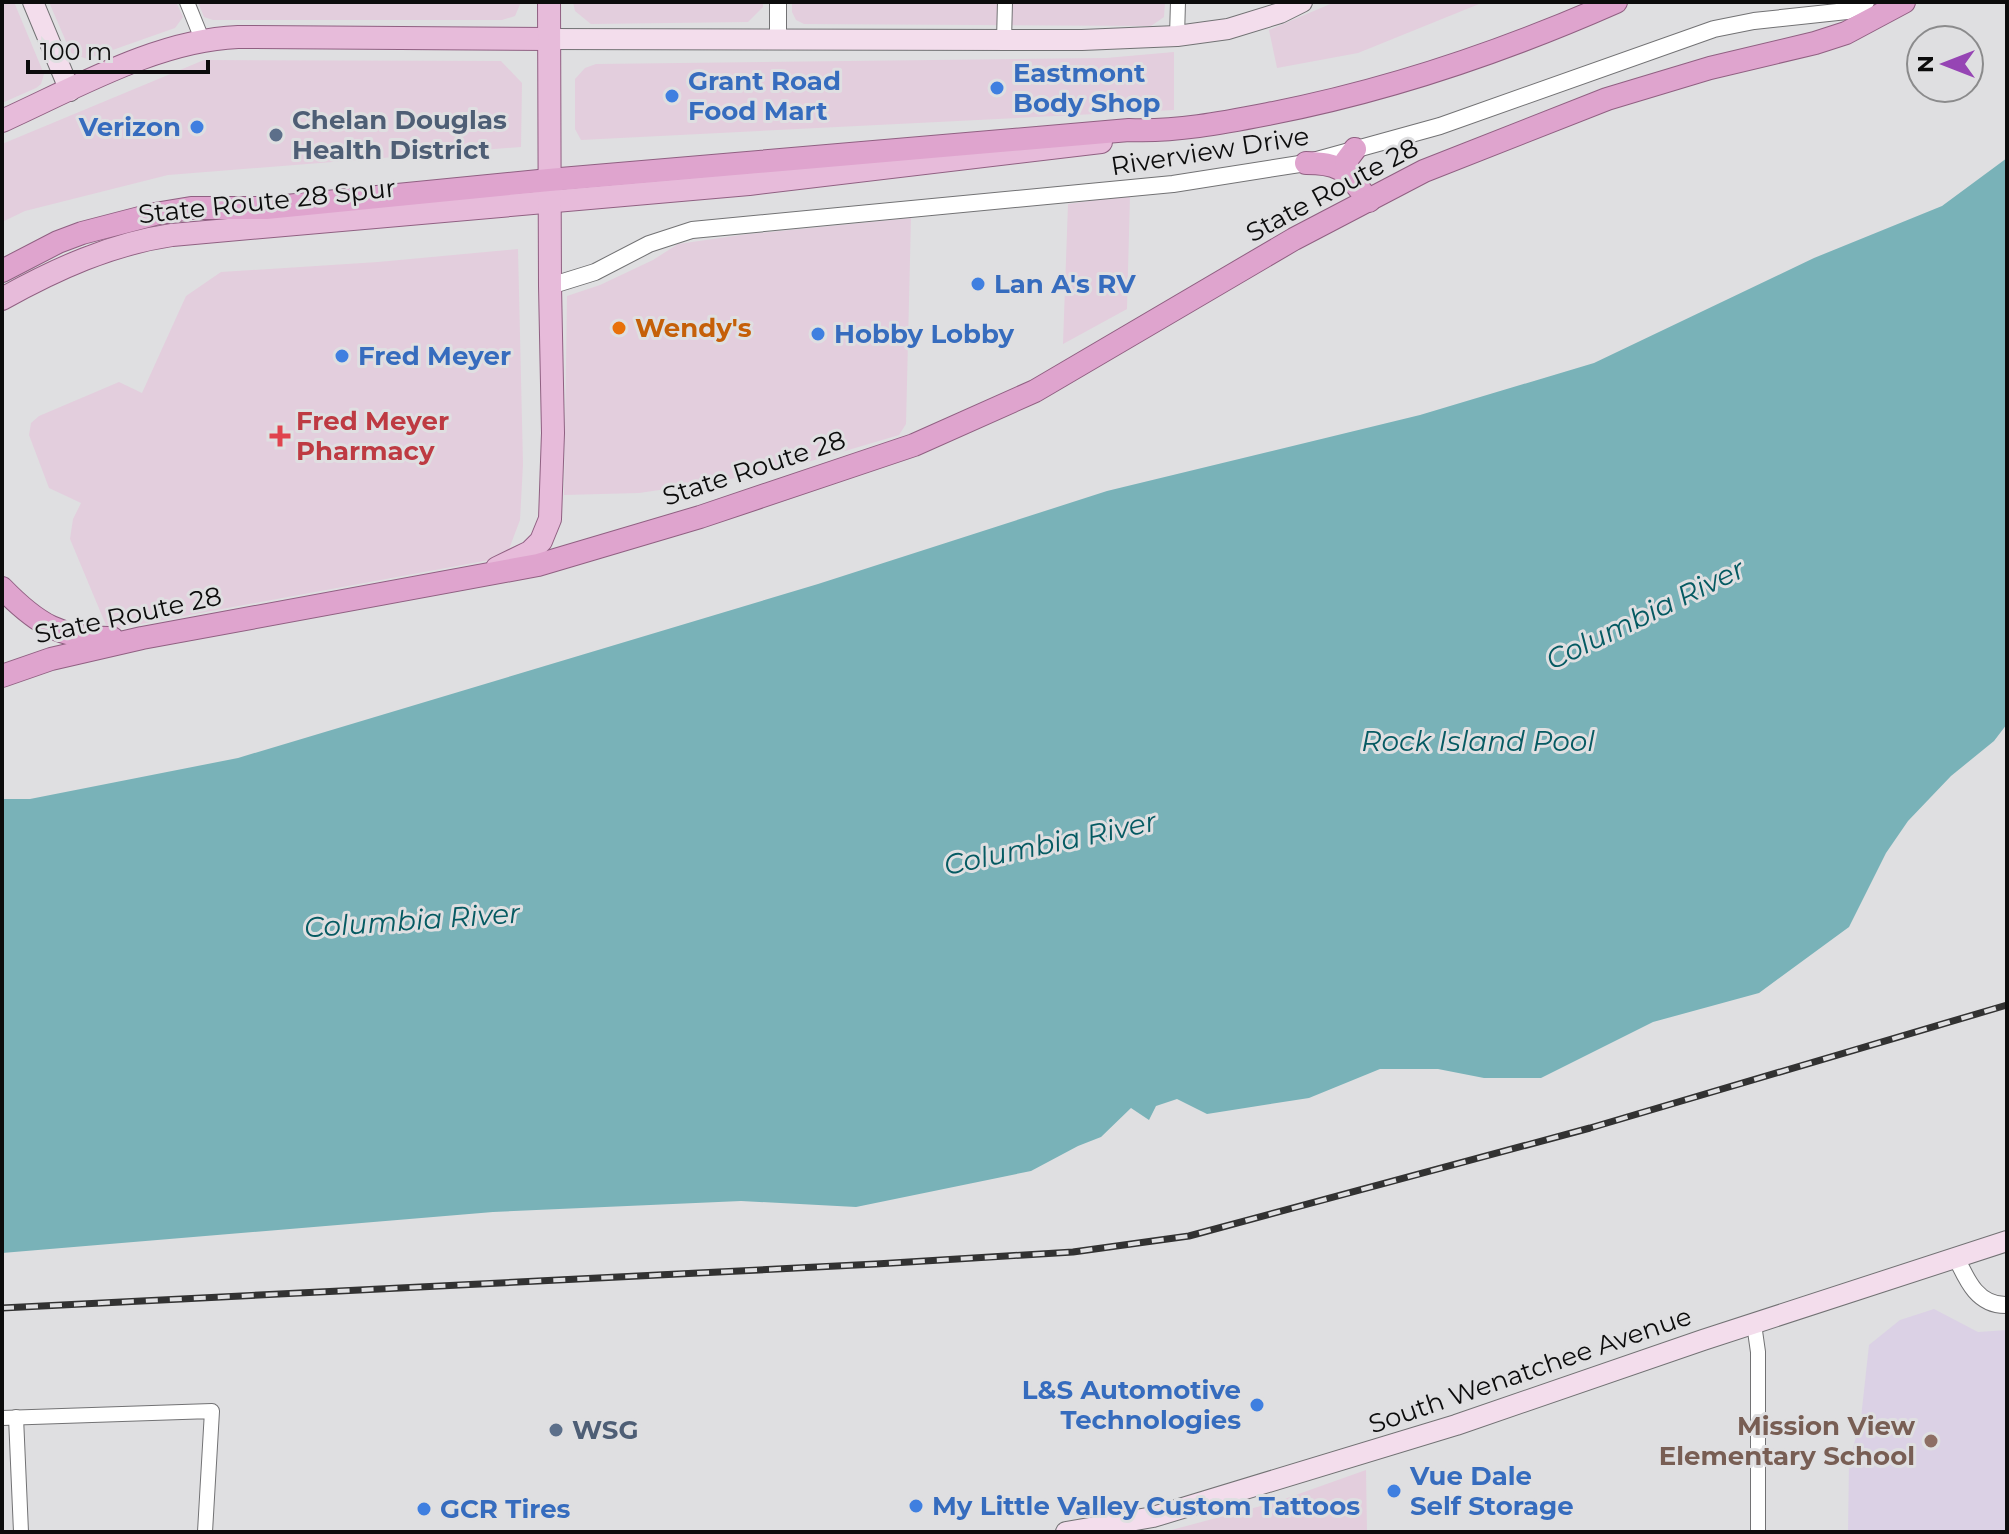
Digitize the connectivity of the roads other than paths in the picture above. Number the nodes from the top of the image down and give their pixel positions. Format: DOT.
graph roads {
  1 [pos="33,2"];
  2 [pos="187,2"];
  3 [pos="549,2"];
  4 [pos="778,2"];
  5 [pos="1005,2"];
  6 [pos="1178,2"];
  7 [pos="1302,2"];
  8 [pos="1616,2"];
  9 [pos="1866,2"];
  10 [pos="1874,2"];
  11 [pos="1904,2"];
  12 [pos="1846,33"];
  13 [pos="1177,36"];
  14 [pos="778,38"];
  15 [pos="202,39"];
  16 [pos="548,39"];
  17 [pos="1004,40"];
  18 [pos="70,91"];
  19 [pos="2,121"];
  20 [pos="1355,149"];
  21 [pos="1306,163"];
  22 [pos="1350,177"];
  23 [pos="549,190"];
  24 [pos="1369,201"];
  25 [pos="266,208"];
  26 [pos="2,271"];
  27 [pos="2,285"];
  28 [pos="550,286"];
  29 [pos="2,299"];
  30 [pos="485,574"];
  31 [pos="2,588"];
  32 [pos="142,638"];
  33 [pos="2,676"];
  34 [pos="2007,1241"];
  35 [pos="1956,1257"];
  36 [pos="2007,1305"];
  37 [pos="1754,1324"];
  38 [pos="9,1418"];
  39 [pos="21,1532"];
  40 [pos="205,1532"];
  41 [pos="1066,1532"];
  42 [pos="1758,1532"];
  1 -- 18 [label="main road"];
  2 -- 15 [label="street"];
  3 -- 16 [label="main road"];
  4 -- 14 [label="street"];
  5 -- 17 [label="street"];
  6 -- 13 [label="street"];
  7 -- 13 [label="main road"];
  8 -- 23 [label="highway"];
  9 -- 20 [label="street, Riverview Drive"];
  10 -- 12 [label="highway"];
  11 -- 12 [label="highway, State Route 28"];
  12 -- 24 [label="highway, State Route 28"];
  13 -- 17 [label="main road"];
  14 -- 16 [label="main road"];
  14 -- 17 [label="main road"];
  15 -- 16 [label="main road"];
  15 -- 18 [label="main road"];
  16 -- 23 [label="main road"];
  18 -- 19 [label="main road"];
  20 -- 21 [label="street, Riverview Drive"];
  20 -- 22 [label="highway"];
  21 -- 22 [label="highway"];
  21 -- 28 [label="street, Riverview Drive"];
  22 -- 24 [label="highway"];
  23 -- 25 [label="highway"];
  23 -- 28 [label="main road"];
  23 -- 29 [label="main road, State Route 28 Spur"];
  24 -- 30 [label="highway, State Route 28"];
  25 -- 26 [label="highway"];
  25 -- 27 [label="main road, State Route 28 Spur"];
  28 -- 30 [label="main road"];
  30 -- 32 [label="highway, State Route 28"];
  31 -- 32 [label="highway"];
  32 -- 33 [label="highway, State Route 28"];
  34 -- 35 [label="main road, South Wenatchee Avenue"];
  35 -- 36 [label="street"];
  35 -- 37 [label="main road, South Wenatchee Avenue"];
  37 -- 41 [label="main road, South Wenatchee Avenue"];
  37 -- 42 [label="street"];
  38 -- 39 [label="street"];
  38 -- 40 [label="street"];
}
